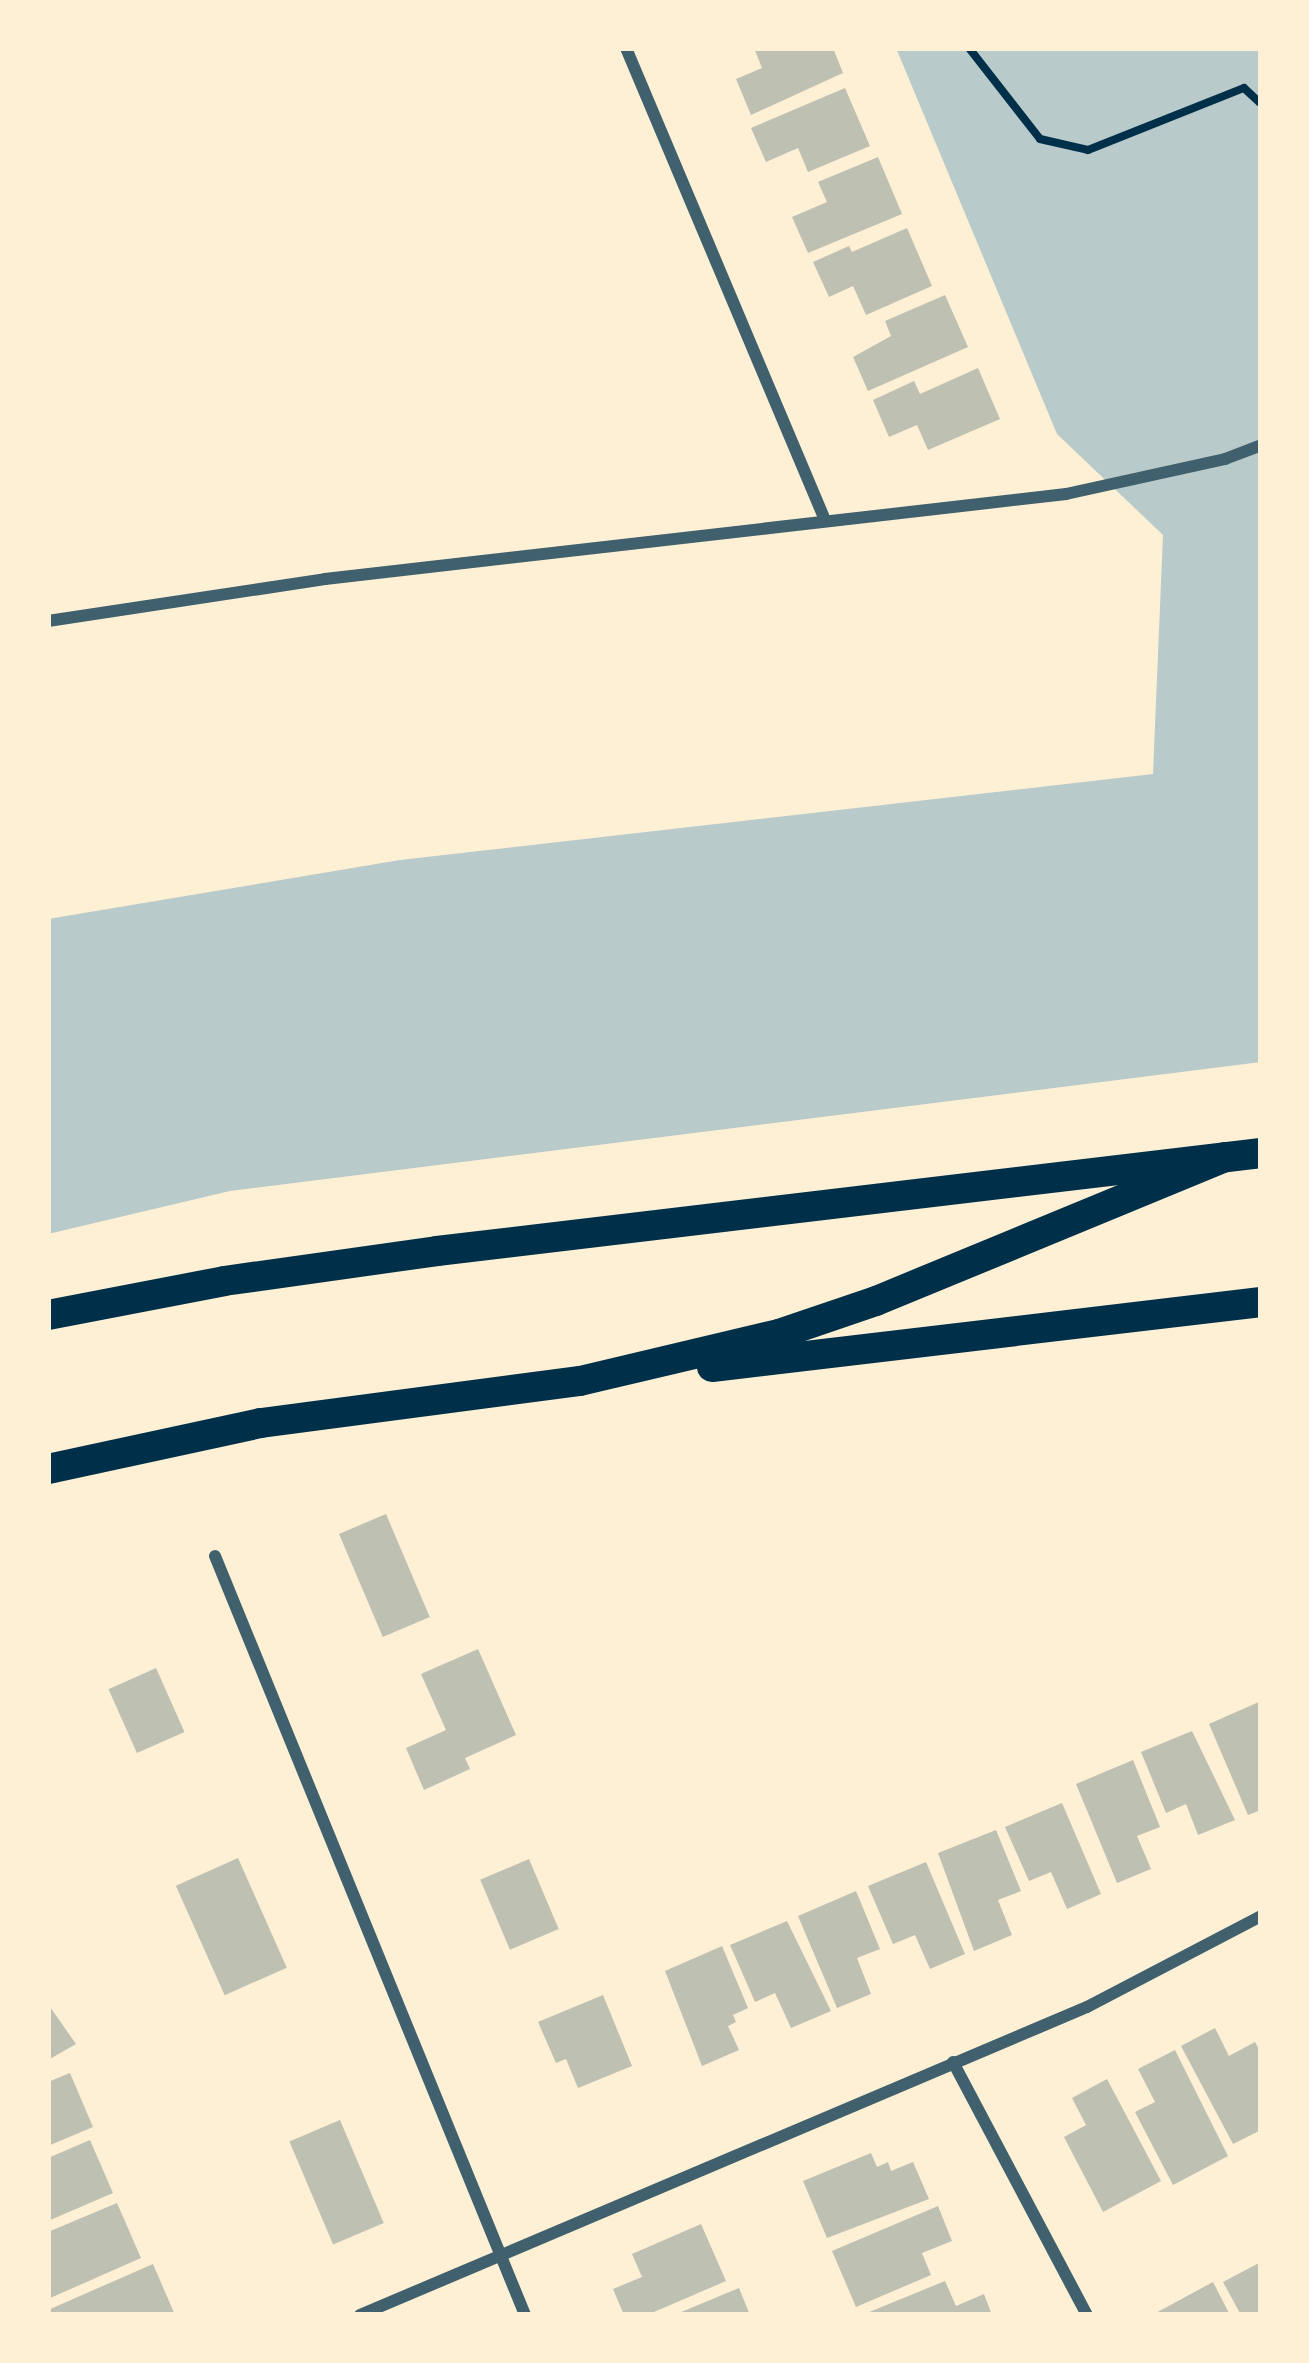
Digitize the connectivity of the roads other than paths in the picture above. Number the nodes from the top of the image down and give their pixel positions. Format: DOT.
graph roads {
  1 [pos="626,48"];
  2 [pos="1261,445"];
  3 [pos="825,520"];
  4 [pos="48,621"];
  5 [pos="1261,1153"];
  6 [pos="1225,1157"];
  7 [pos="1261,1302"];
  8 [pos="48,1316"];
  9 [pos="580,1381"];
  10 [pos="48,1469"];
  11 [pos="215,1556"];
  12 [pos="1261,1916"];
  13 [pos="953,2062"];
  14 [pos="500,2257"];
  15 [pos="360,2315"];
  16 [pos="525,2315"];
  17 [pos="1087,2315"];
  1 -- 3 [label="street"];
  2 -- 3 [label="street"];
  3 -- 4 [label="street"];
  5 -- 6 [label="main road"];
  6 -- 8 [label="main road"];
  6 -- 9 [label="main road"];
  7 -- 9 [label="main road"];
  9 -- 10 [label="main road"];
  11 -- 14 [label="street"];
  12 -- 13 [label="street"];
  13 -- 14 [label="street"];
  13 -- 17 [label="street"];
  14 -- 15 [label="street"];
  14 -- 16 [label="street"];
}
